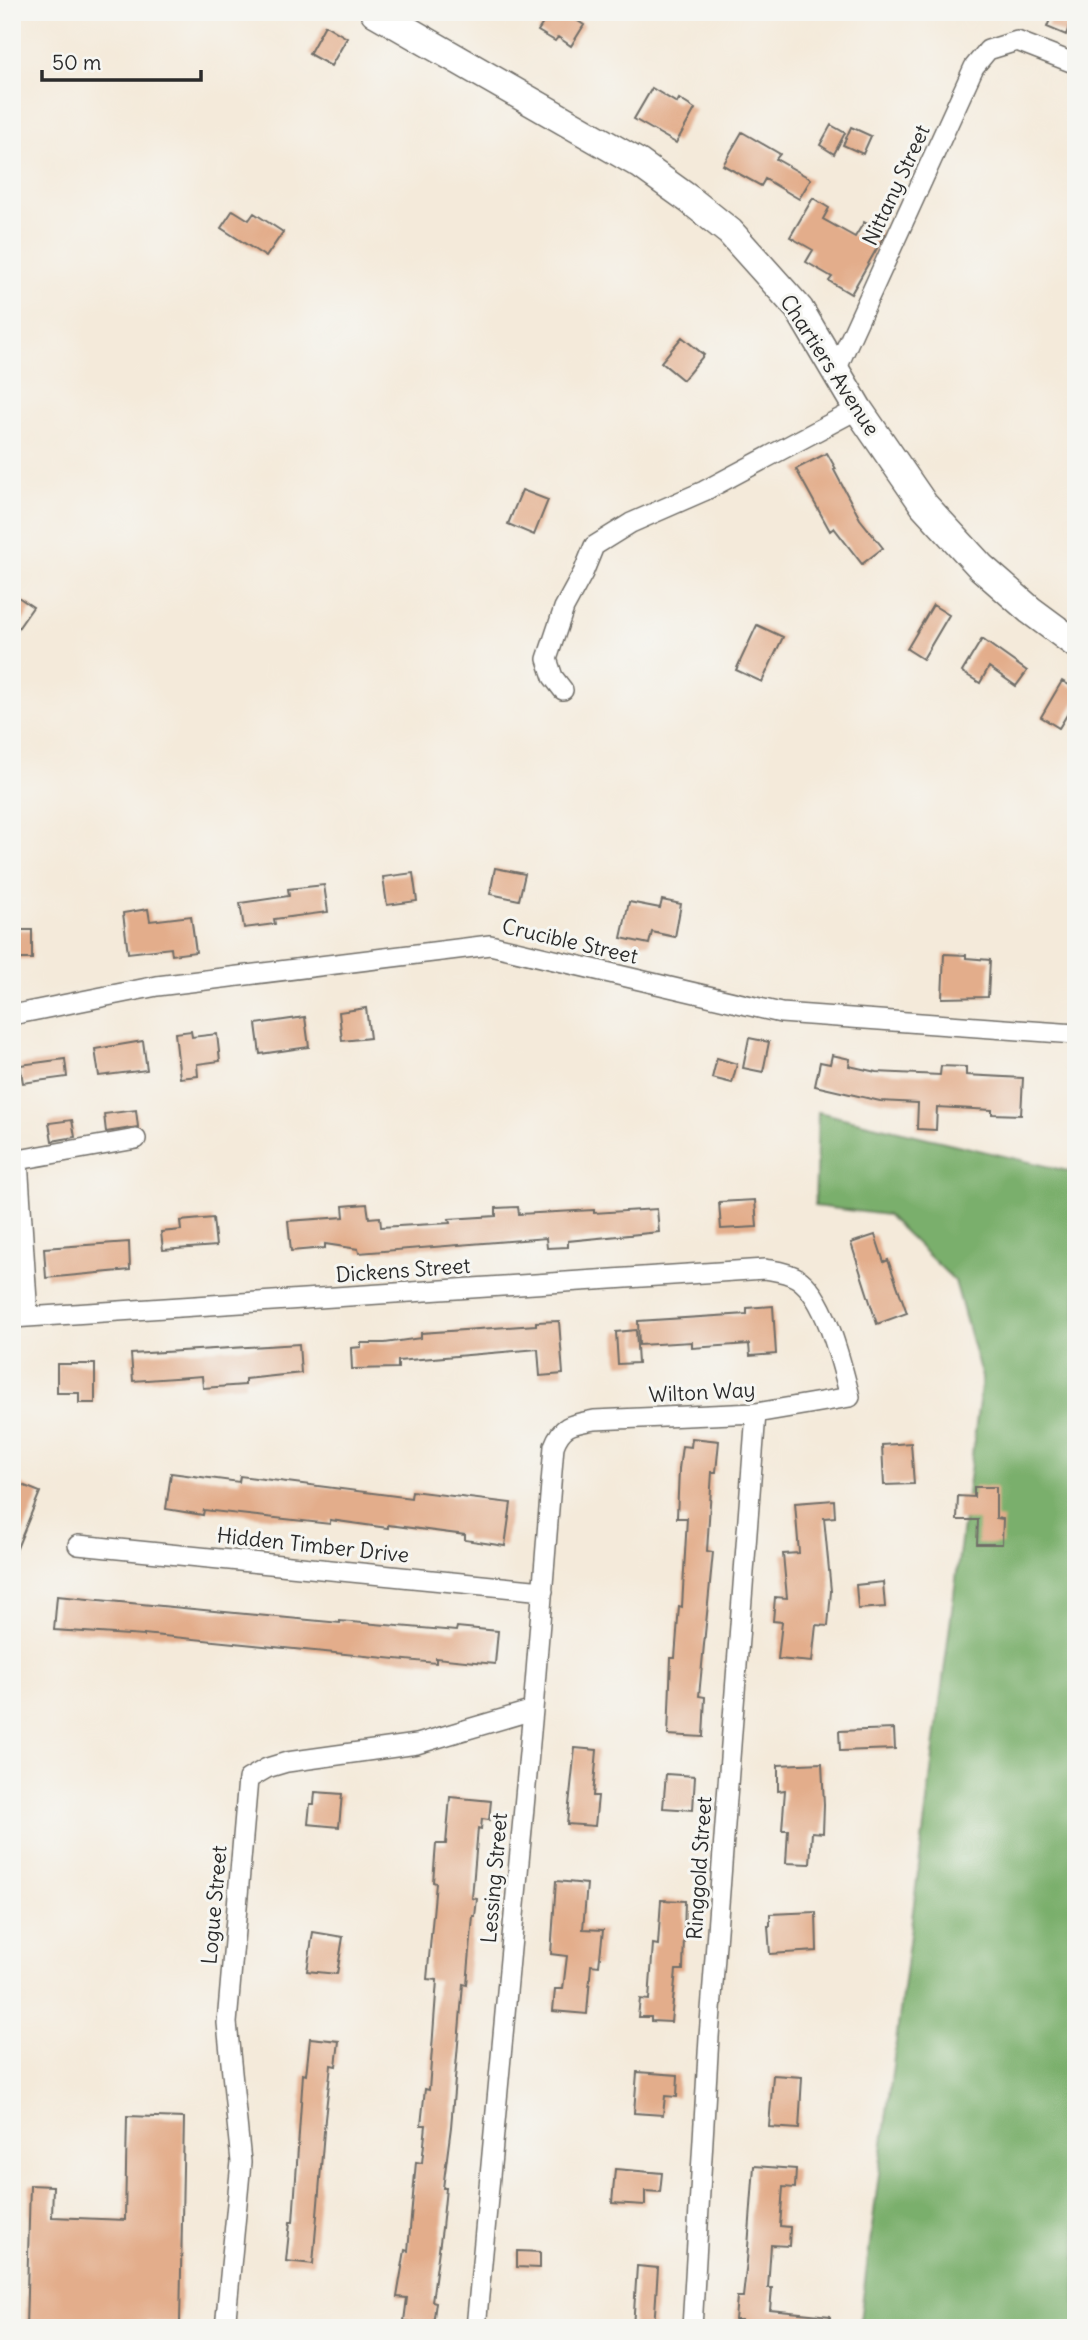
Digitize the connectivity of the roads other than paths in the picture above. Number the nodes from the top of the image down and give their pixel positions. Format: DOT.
graph roads {
  1 [pos="375,12"];
  2 [pos="1076,64"];
  3 [pos="836,370"];
  4 [pos="858,408"];
  5 [pos="1076,645"];
  6 [pos="563,690"];
  7 [pos="12,1015"];
  8 [pos="1076,1034"];
  9 [pos="136,1139"];
  10 [pos="15,1160"];
  11 [pos="20,1318"];
  12 [pos="850,1397"];
  13 [pos="756,1413"];
  14 [pos="559,1432"];
  15 [pos="78,1545"];
  16 [pos="543,1591"];
  17 [pos="533,1710"];
  18 [pos="225,2328"];
  19 [pos="476,2328"];
  20 [pos="692,2328"];
  1 -- 3 [label="street, Chartiers Avenue"];
  2 -- 3 [label="street, Nittany Street"];
  3 -- 4 [label="street, Chartiers Avenue"];
  4 -- 5 [label="street, Chartiers Avenue"];
  4 -- 6 [label="street"];
  7 -- 8 [label="street, Crucible Street"];
  9 -- 10 [label="street"];
  10 -- 11 [label="street"];
  11 -- 12 [label="street, Dickens Street"];
  12 -- 13 [label="street, Wilton Way"];
  13 -- 14 [label="street, Wilton Way"];
  13 -- 20 [label="street, Ringgold Street"];
  14 -- 16 [label="street, Lessing Street"];
  15 -- 16 [label="street, Hidden Timber Drive"];
  16 -- 17 [label="street, Lessing Street"];
  17 -- 18 [label="street, Logue Street"];
  17 -- 19 [label="street, Lessing Street"];
}
